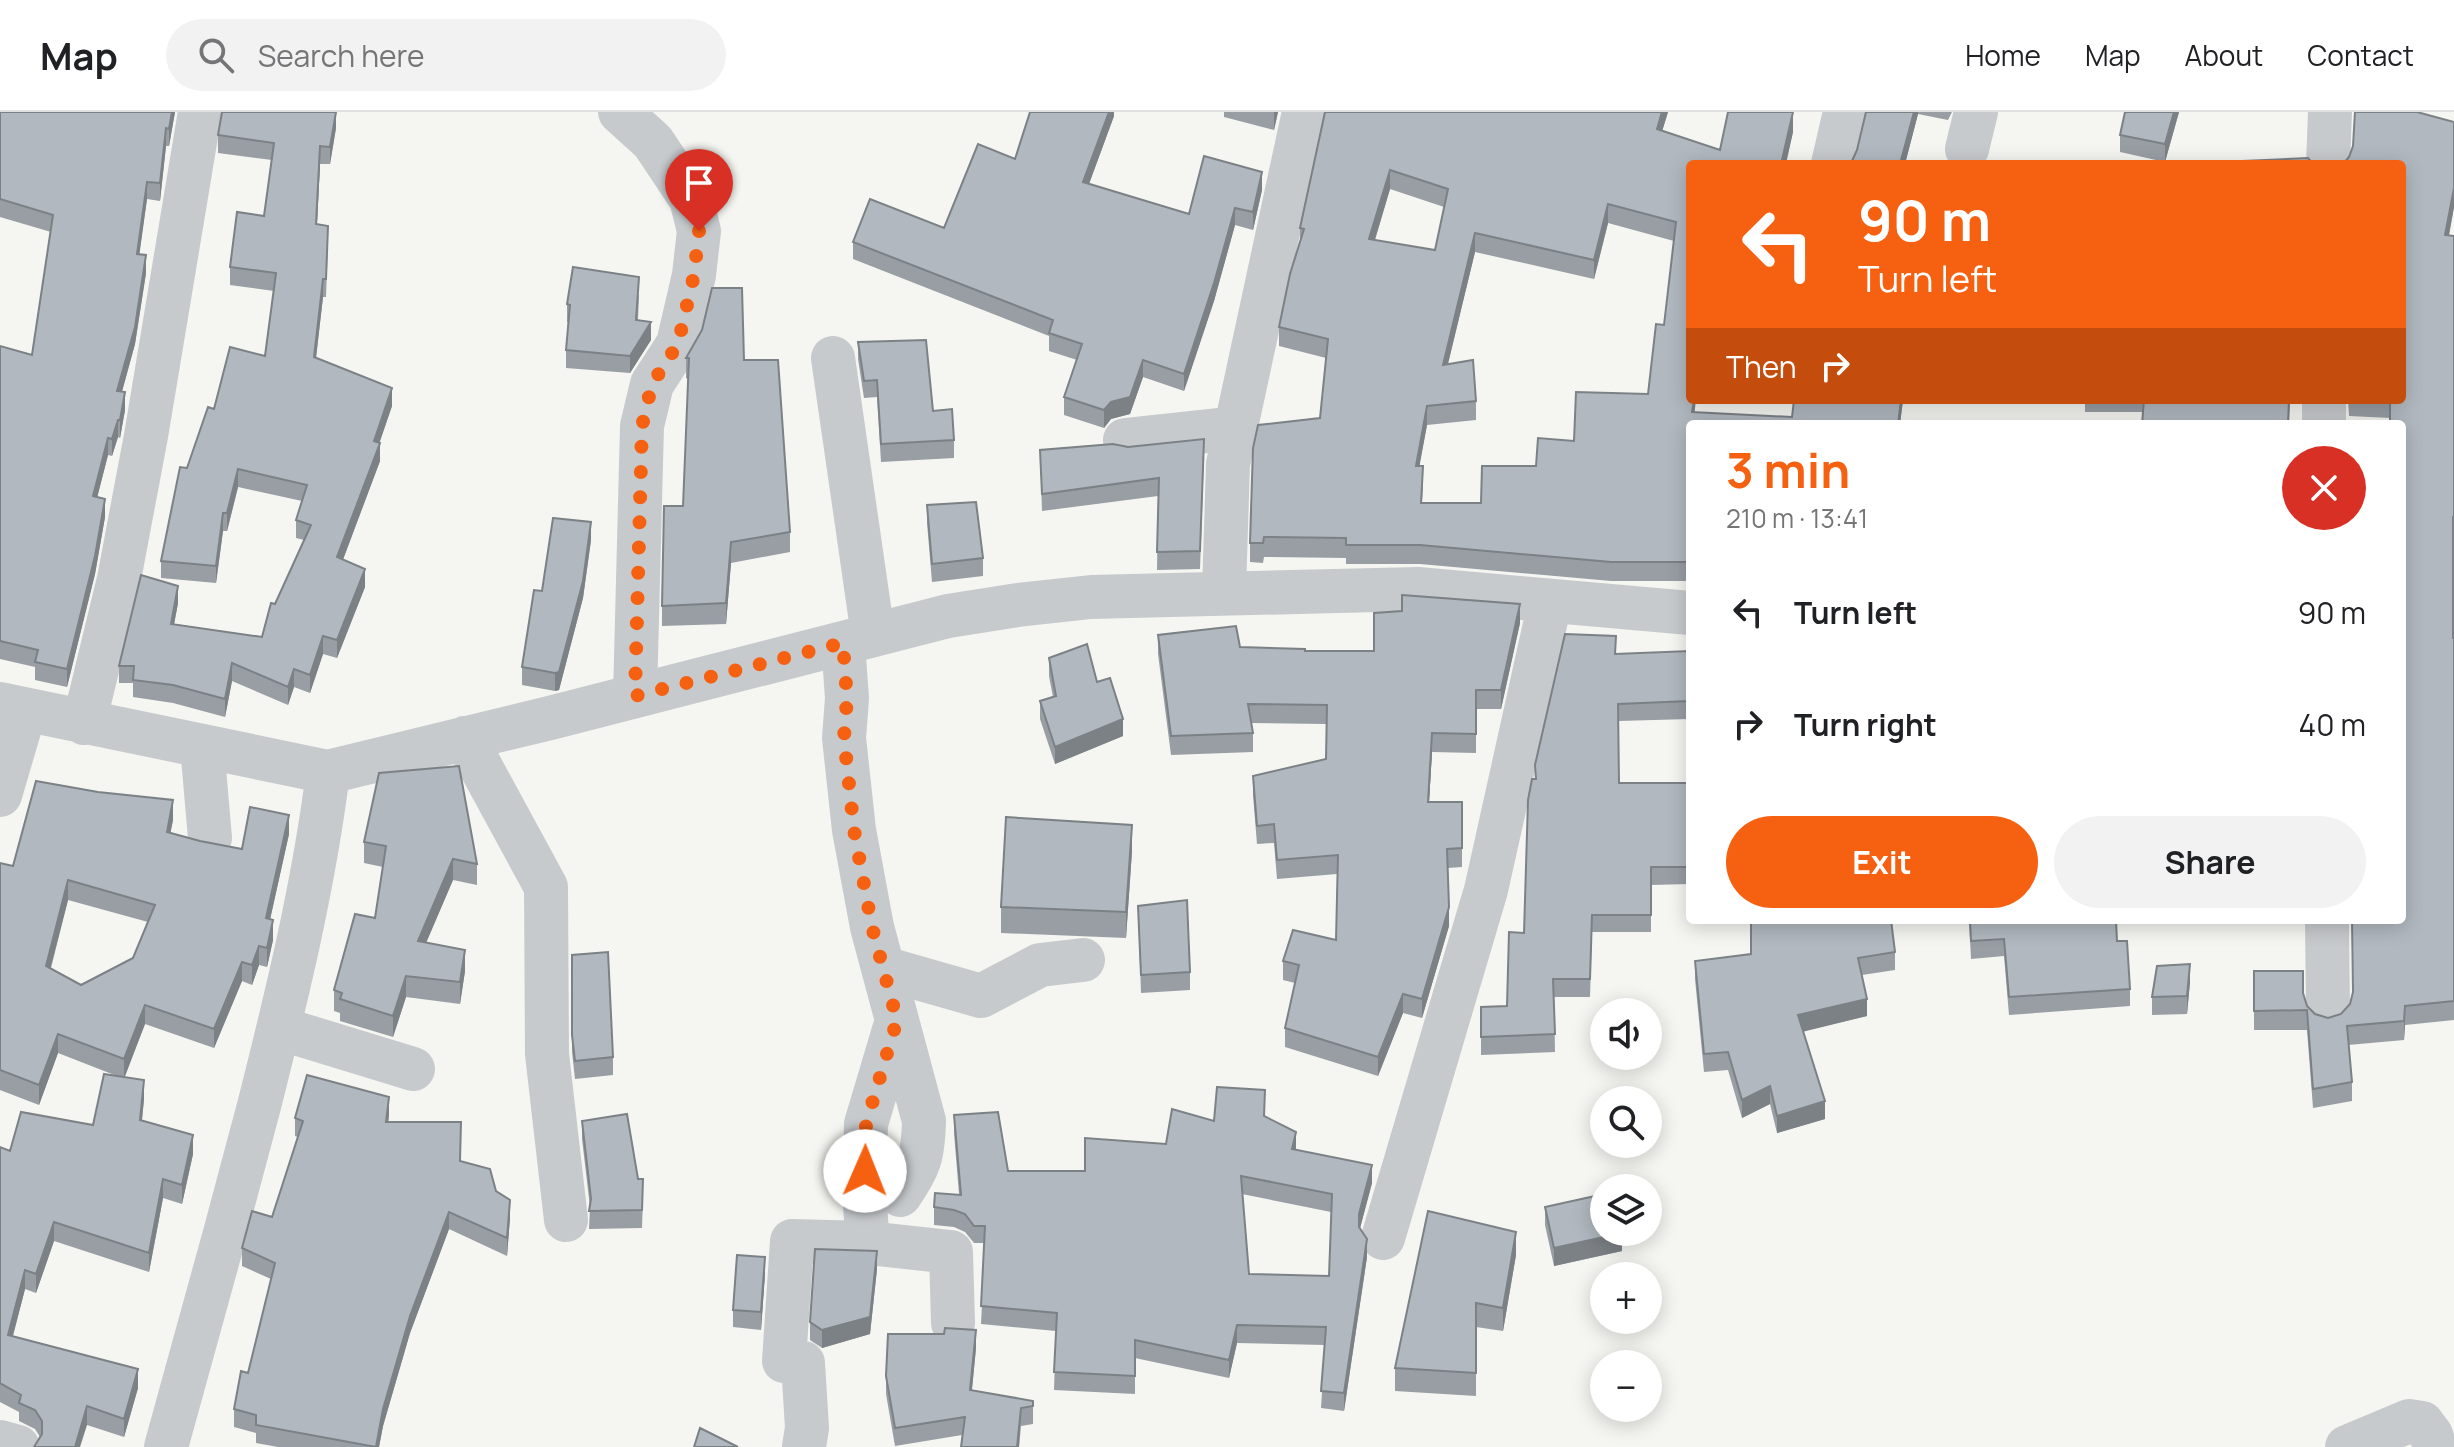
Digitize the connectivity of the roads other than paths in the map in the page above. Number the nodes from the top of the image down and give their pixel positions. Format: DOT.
graph roads {
  1 [pos="200,112"];
  2 [pos="620,112"];
  3 [pos="1304,112"];
  4 [pos="1845,112"];
  5 [pos="2330,112"];
  6 [pos="1834,160"];
  7 [pos="2328,160"];
  8 [pos="833,358"];
  9 [pos="1236,428"];
  10 [pos="1125,440"];
  11 [pos="1224,592"];
  12 [pos="1550,602"];
  13 [pos="1686,613"];
  14 [pos="858,639"];
  15 [pos="635,696"];
  16 [pos="12,707"];
  17 [pos="84,723"];
  18 [pos="465,738"];
  19 [pos="202,746"];
  20 [pos="328,772"];
  21 [pos="0,795"];
  22 [pos="210,838"];
  23 [pos="2327,924"];
  24 [pos="1083,960"];
  25 [pos="883,968"];
  26 [pos="2328,1012"];
  27 [pos="897,1020"];
  28 [pos="279,1028"];
  29 [pos="413,1069"];
  30 [pos="900,1195"];
  31 [pos="1388,1218"];
  32 [pos="566,1220"];
  33 [pos="868,1243"];
  34 [pos="953,1323"];
  35 [pos="0,1442"];
  36 [pos="18,1447"];
  37 [pos="166,1447"];
  38 [pos="804,1447"];
  39 [pos="2347,1447"];
  40 [pos="2435,1447"];
  1 -- 17 [label="street"];
  2 -- 15 [label="street"];
  3 -- 9 [label="street"];
  4 -- 6 [label="street"];
  5 -- 7 [label="street"];
  8 -- 14 [label="street"];
  9 -- 10 [label="street"];
  9 -- 11 [label="street"];
  11 -- 12 [label="street"];
  11 -- 14 [label="street"];
  12 -- 13 [label="street"];
  12 -- 31 [label="street"];
  14 -- 15 [label="street"];
  14 -- 25 [label="street"];
  15 -- 18 [label="street"];
  16 -- 17 [label="street"];
  16 -- 21 [label="street"];
  17 -- 19 [label="street"];
  18 -- 20 [label="street"];
  18 -- 32 [label="street"];
  19 -- 20 [label="street"];
  19 -- 22 [label="street"];
  20 -- 28 [label="street"];
  23 -- 26 [label="street"];
  24 -- 25 [label="street"];
  25 -- 27 [label="street"];
  27 -- 30 [label="street"];
  27 -- 33 [label="street"];
  28 -- 29 [label="street"];
  28 -- 37 [label="street"];
  33 -- 34 [label="street"];
  33 -- 38 [label="street"];
  35 -- 36 [label="street"];
  39 -- 40 [label="street"];
}
